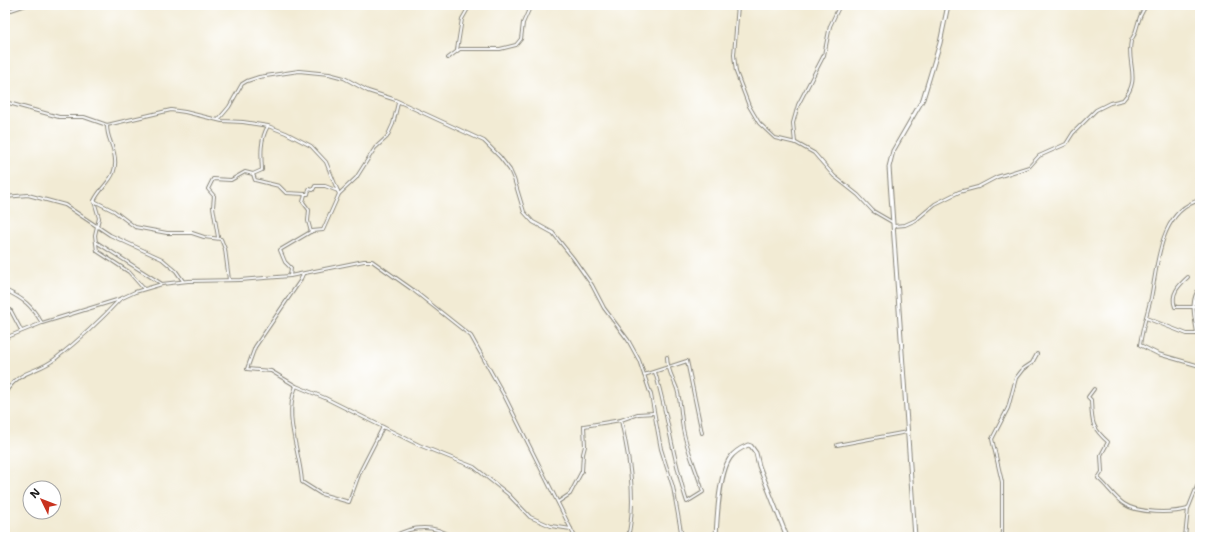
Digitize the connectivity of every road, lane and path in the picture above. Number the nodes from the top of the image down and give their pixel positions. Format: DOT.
graph roads {
  1 [pos="26,5"];
  2 [pos="470,5"];
  3 [pos="531,5"];
  4 [pos="738,5"];
  5 [pos="840,5"];
  6 [pos="948,5"];
  7 [pos="1147,5"];
  8 [pos="5,12"];
  9 [pos="457,50"];
  10 [pos="448,58"];
  11 [pos="5,102"];
  12 [pos="398,103"];
  13 [pos="218,120"];
  14 [pos="107,125"];
  15 [pos="268,126"];
  16 [pos="796,144"];
  17 [pos="253,174"];
  18 [pos="339,193"];
  19 [pos="305,194"];
  20 [pos="5,197"];
  21 [pos="1200,200"];
  22 [pos="94,201"];
  23 [pos="892,224"];
  24 [pos="97,226"];
  25 [pos="311,232"];
  26 [pos="218,238"];
  27 [pos="96,242"];
  28 [pos="303,274"];
  29 [pos="290,276"];
  30 [pos="1188,277"];
  31 [pos="229,280"];
  32 [pos="183,281"];
  33 [pos="162,284"];
  34 [pos="1200,288"];
  35 [pos="144,289"];
  36 [pos="5,290"];
  37 [pos="120,299"];
  38 [pos="5,307"];
  39 [pos="1193,307"];
  40 [pos="1200,307"];
  41 [pos="1146,318"];
  42 [pos="42,323"];
  43 [pos="21,330"];
  44 [pos="5,333"];
  45 [pos="1198,333"];
  46 [pos="6,338"];
  47 [pos="1037,354"];
  48 [pos="667,357"];
  49 [pos="667,366"];
  50 [pos="1200,366"];
  51 [pos="655,372"];
  52 [pos="644,375"];
  53 [pos="296,386"];
  54 [pos="1094,389"];
  55 [pos="5,393"];
  56 [pos="654,412"];
  57 [pos="621,420"];
  58 [pos="383,428"];
  59 [pos="908,432"];
  60 [pos="702,433"];
  61 [pos="837,445"];
  62 [pos="1200,479"];
  63 [pos="558,502"];
  64 [pos="1188,509"];
  65 [pos="571,529"];
  66 [pos="392,537"];
  67 [pos="453,537"];
  68 [pos="575,537"];
  69 [pos="628,537"];
  70 [pos="682,537"];
  71 [pos="716,537"];
  72 [pos="787,537"];
  73 [pos="915,537"];
  74 [pos="1002,537"];
  75 [pos="1185,537"];
  1 -- 8 [label="street"];
  2 -- 9 [label="street"];
  3 -- 9 [label="street"];
  4 -- 16 [label="street"];
  5 -- 16 [label="street"];
  6 -- 23 [label="main road"];
  7 -- 23 [label="street"];
  9 -- 10 [label="street"];
  11 -- 14 [label="street"];
  12 -- 13 [label="street"];
  12 -- 18 [label="street"];
  12 -- 52 [label="street"];
  13 -- 14 [label="street"];
  13 -- 15 [label="street"];
  14 -- 22 [label="street"];
  15 -- 17 [label="street"];
  15 -- 18 [label="street"];
  16 -- 23 [label="street"];
  17 -- 19 [label="street"];
  17 -- 26 [label="street"];
  18 -- 19 [label="street"];
  18 -- 25 [label="street"];
  19 -- 25 [label="street"];
  20 -- 24 [label="street"];
  21 -- 41 [label="street"];
  22 -- 24 [label="street"];
  22 -- 26 [label="street"];
  23 -- 59 [label="main road"];
  24 -- 27 [label="street"];
  24 -- 32 [label="street"];
  25 -- 29 [label="street"];
  26 -- 31 [label="street"];
  27 -- 33 [label="street"];
  27 -- 35 [label="street"];
  28 -- 29 [label="street"];
  28 -- 53 [label="street"];
  28 -- 63 [label="street"];
  29 -- 31 [label="street"];
  30 -- 39 [label="street"];
  31 -- 32 [label="street"];
  32 -- 33 [label="street"];
  33 -- 35 [label="street"];
  34 -- 39 [label="street"];
  35 -- 37 [label="street"];
  36 -- 42 [label="street"];
  37 -- 42 [label="street"];
  37 -- 55 [label="street"];
  38 -- 43 [label="street"];
  39 -- 40 [label="street"];
  39 -- 45 [label="street"];
  41 -- 45 [label="street"];
  41 -- 50 [label="street"];
  42 -- 43 [label="street"];
  43 -- 46 [label="street"];
  44 -- 46 [label="street"];
  47 -- 74 [label="street"];
  48 -- 49 [label="street"];
  49 -- 51 [label="street"];
  49 -- 51 [label="street"];
  49 -- 60 [label="street"];
  51 -- 52 [label="street"];
  52 -- 56 [label="street"];
  53 -- 58 [label="street"];
  53 -- 58 [label="street"];
  54 -- 64 [label="street"];
  56 -- 57 [label="street"];
  56 -- 70 [label="street"];
  57 -- 63 [label="street"];
  57 -- 69 [label="street"];
  58 -- 65 [label="street"];
  59 -- 61 [label="street"];
  59 -- 73 [label="main road"];
  62 -- 64 [label="street"];
  63 -- 65 [label="street"];
  64 -- 75 [label="street"];
  65 -- 68 [label="street"];
  66 -- 67 [label="street"];
  71 -- 72 [label="main road"];
}
